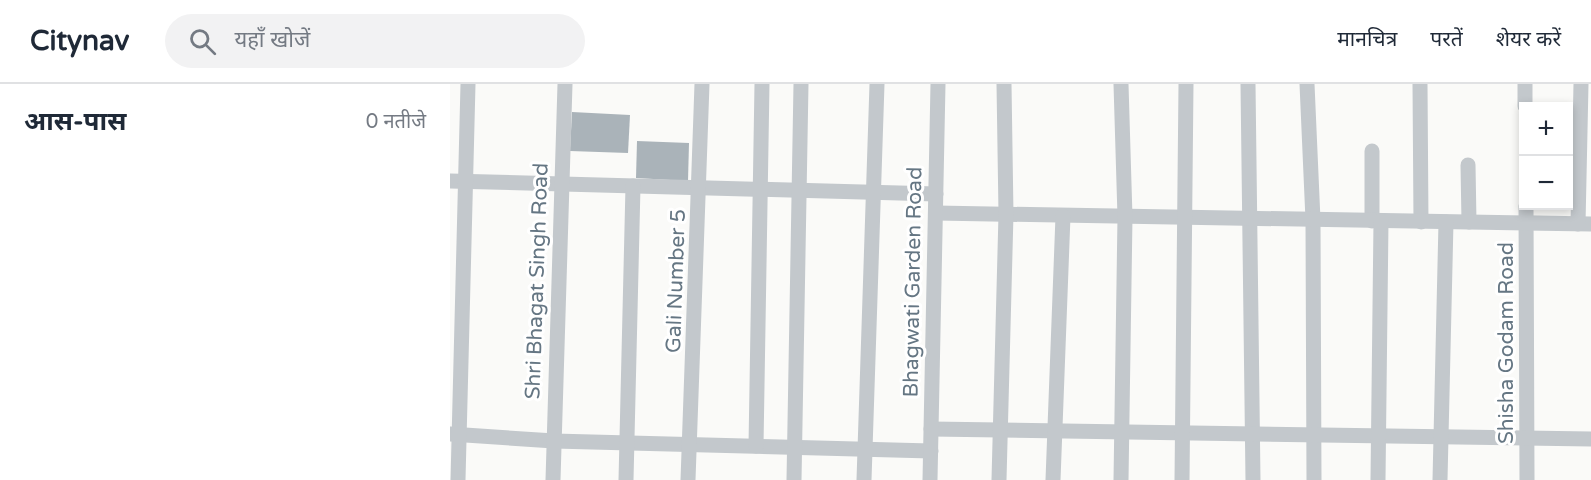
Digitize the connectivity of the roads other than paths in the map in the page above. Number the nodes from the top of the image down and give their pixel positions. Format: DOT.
graph roads {
  1 [pos="468,84"];
  2 [pos="565,84"];
  3 [pos="702,84"];
  4 [pos="762,84"];
  5 [pos="801,84"];
  6 [pos="877,84"];
  7 [pos="938,84"];
  8 [pos="1004,84"];
  9 [pos="1122,84"];
  10 [pos="1186,84"];
  11 [pos="1248,84"];
  12 [pos="1307,84"];
  13 [pos="1420,84"];
  14 [pos="1525,84"];
  15 [pos="1581,84"];
  16 [pos="1525,102"];
  17 [pos="1372,151"];
  18 [pos="1468,165"];
  19 [pos="450,181"];
  20 [pos="467,181"];
  21 [pos="561,184"];
  22 [pos="633,186"];
  23 [pos="700,187"];
  24 [pos="761,189"];
  25 [pos="801,190"];
  26 [pos="875,193"];
  27 [pos="936,194"];
  28 [pos="1526,210"];
  29 [pos="936,213"];
  30 [pos="1006,214"];
  31 [pos="1063,216"];
  32 [pos="1125,217"];
  33 [pos="1186,218"];
  34 [pos="1248,219"];
  35 [pos="1313,220"];
  36 [pos="1377,221"];
  37 [pos="1420,222"];
  38 [pos="1446,222"];
  39 [pos="1469,222"];
  40 [pos="1526,223"];
  41 [pos="1584,224"];
  42 [pos="931,429"];
  43 [pos="1002,430"];
  44 [pos="1056,431"];
  45 [pos="1123,432"];
  46 [pos="1182,433"];
  47 [pos="1253,434"];
  48 [pos="455,435"];
  49 [pos="1315,435"];
  50 [pos="1379,436"];
  51 [pos="1440,437"];
  52 [pos="1528,438"];
  53 [pos="1591,439"];
  54 [pos="554,441"];
  55 [pos="628,442"];
  56 [pos="690,444"];
  57 [pos="756,446"];
  58 [pos="796,447"];
  59 [pos="866,450"];
  60 [pos="930,451"];
  61 [pos="458,480"];
  62 [pos="553,480"];
  63 [pos="626,480"];
  64 [pos="688,480"];
  65 [pos="794,480"];
  66 [pos="864,480"];
  67 [pos="930,480"];
  68 [pos="999,480"];
  69 [pos="1053,480"];
  70 [pos="1121,480"];
  71 [pos="1182,480"];
  72 [pos="1253,480"];
  73 [pos="1314,480"];
  74 [pos="1378,480"];
  75 [pos="1440,480"];
  76 [pos="1527,480"];
  1 -- 20 [label="street"];
  2 -- 21 [label="street, Shri Bhagat Singh Road"];
  3 -- 23 [label="street, Gali Number 5"];
  4 -- 24 [label="street"];
  5 -- 25 [label="street"];
  6 -- 26 [label="street"];
  7 -- 27 [label="street, Bhagwati Garden Road"];
  8 -- 30 [label="street"];
  9 -- 32 [label="street"];
  10 -- 33 [label="street"];
  11 -- 34 [label="street"];
  12 -- 35 [label="street"];
  13 -- 37 [label="street"];
  14 -- 16 [label="street"];
  15 -- 41 [label="street"];
  17 -- 36 [label="street"];
  18 -- 39 [label="street"];
  19 -- 20 [label="street"];
  20 -- 21 [label="street"];
  20 -- 48 [label="street"];
  21 -- 22 [label="street"];
  21 -- 54 [label="street, Shri Bhagat Singh Road"];
  22 -- 23 [label="street"];
  22 -- 55 [label="street"];
  23 -- 24 [label="street"];
  23 -- 56 [label="street, Gali Number 5"];
  24 -- 25 [label="street"];
  24 -- 57 [label="street"];
  25 -- 26 [label="street"];
  25 -- 58 [label="street"];
  26 -- 27 [label="street"];
  26 -- 59 [label="street"];
  27 -- 29 [label="street, Bhagwati Garden Road"];
  28 -- 40 [label="street, Shisha Godam Road"];
  29 -- 30 [label="street"];
  29 -- 42 [label="street, Bhagwati Garden Road"];
  30 -- 31 [label="street"];
  30 -- 43 [label="street"];
  31 -- 32 [label="street"];
  31 -- 44 [label="street"];
  32 -- 33 [label="street"];
  32 -- 45 [label="street"];
  33 -- 34 [label="street"];
  33 -- 46 [label="street"];
  34 -- 35 [label="street"];
  34 -- 47 [label="street"];
  35 -- 36 [label="street"];
  35 -- 49 [label="street"];
  36 -- 37 [label="street"];
  36 -- 50 [label="street"];
  37 -- 38 [label="street"];
  38 -- 39 [label="street"];
  38 -- 51 [label="street"];
  39 -- 40 [label="street"];
  40 -- 41 [label="street"];
  40 -- 52 [label="street, Shisha Godam Road"];
  42 -- 43 [label="street"];
  42 -- 60 [label="street, Bhagwati Garden Road"];
  43 -- 44 [label="street"];
  43 -- 68 [label="street"];
  44 -- 45 [label="street"];
  44 -- 69 [label="street"];
  45 -- 46 [label="street"];
  45 -- 70 [label="street"];
  46 -- 47 [label="street"];
  46 -- 71 [label="street"];
  47 -- 49 [label="street"];
  47 -- 72 [label="street"];
  48 -- 54 [label="street"];
  48 -- 61 [label="street"];
  49 -- 50 [label="street"];
  49 -- 73 [label="street"];
  50 -- 51 [label="street"];
  50 -- 74 [label="street"];
  51 -- 52 [label="street"];
  51 -- 75 [label="street"];
  52 -- 53 [label="street"];
  52 -- 76 [label="street, Shisha Godam Road"];
  54 -- 55 [label="street"];
  54 -- 62 [label="street, Shri Bhagat Singh Road"];
  55 -- 56 [label="street"];
  55 -- 63 [label="street"];
  56 -- 57 [label="street"];
  56 -- 64 [label="street, Gali Number 5"];
  57 -- 58 [label="street"];
  58 -- 59 [label="street"];
  58 -- 65 [label="street"];
  59 -- 60 [label="street"];
  59 -- 66 [label="street"];
  60 -- 67 [label="street, Bhagwati Garden Road"];
}
